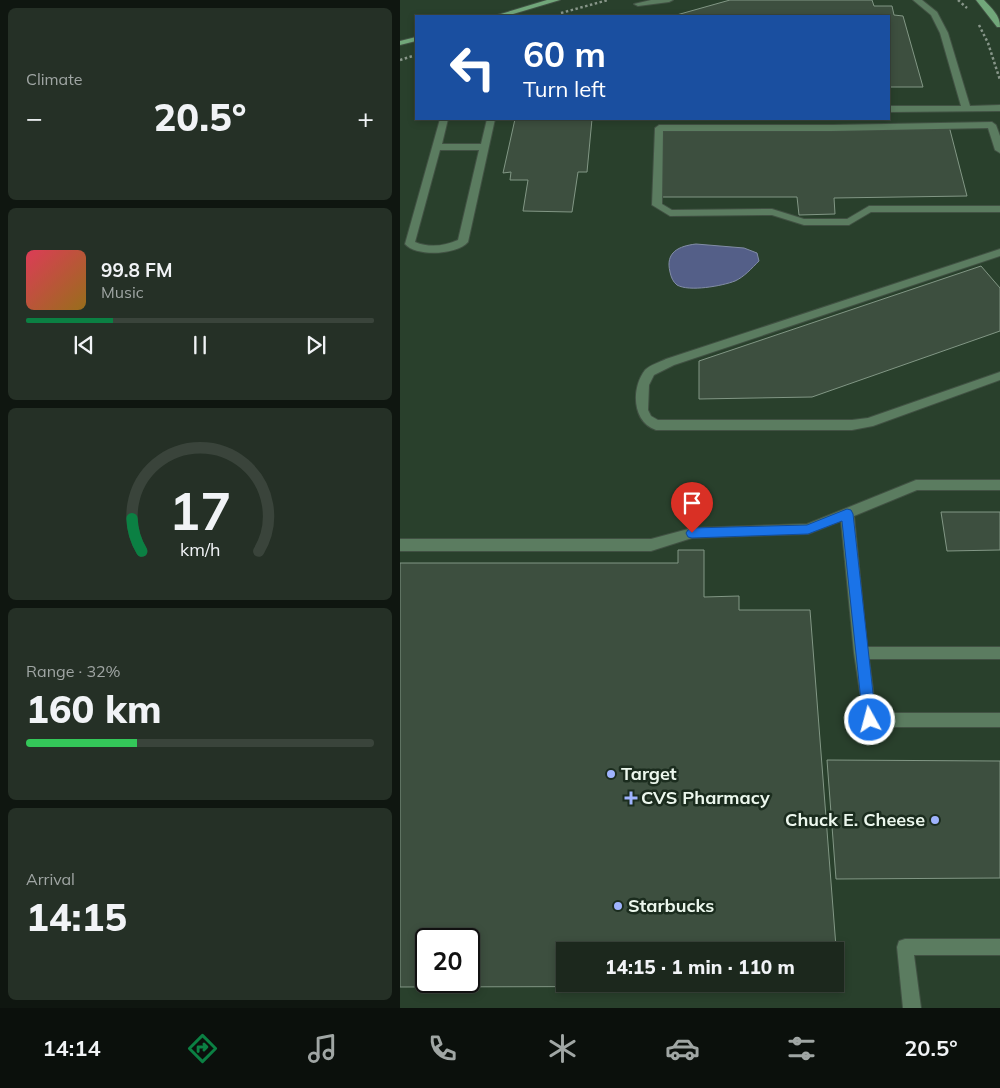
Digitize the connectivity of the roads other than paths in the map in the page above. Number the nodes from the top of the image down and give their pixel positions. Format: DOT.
graph roads {
  1 [pos="556,0"];
  2 [pos="669,0"];
  3 [pos="916,0"];
  4 [pos="980,0"];
  5 [pos="638,5"];
  6 [pos="502,15"];
  7 [pos="998,20"];
  8 [pos="415,39"];
  9 [pos="400,43"];
  10 [pos="966,108"];
  11 [pos="987,108"];
  12 [pos="1000,108"];
  13 [pos="890,109"];
  14 [pos="444,120"];
  15 [pos="492,120"];
  16 [pos="992,125"];
  17 [pos="436,147"];
  18 [pos="485,147"];
  19 [pos="1000,150"];
  20 [pos="1000,209"];
  21 [pos="1000,252"];
  22 [pos="1000,376"];
  23 [pos="1000,485"];
  24 [pos="847,514"];
  25 [pos="400,544"];
  26 [pos="1000,652"];
  27 [pos="861,653"];
  28 [pos="1000,720"];
  29 [pos="1000,947"];
  30 [pos="912,1008"];
  1 -- 6 [label="street"];
  2 -- 5 [label="lane"];
  3 -- 10 [label="lane"];
  4 -- 7 [label="street"];
  8 -- 9 [label="street"];
  10 -- 11 [label="lane"];
  10 -- 13 [label="lane"];
  11 -- 12 [label="lane"];
  11 -- 16 [label="lane"];
  14 -- 17 [label="lane"];
  15 -- 18 [label="lane"];
  16 -- 19 [label="lane"];
  16 -- 20 [label="lane"];
  17 -- 18 [label="lane"];
  17 -- 18 [label="lane"];
  21 -- 22 [label="lane"];
  23 -- 24 [label="lane"];
  24 -- 25 [label="lane"];
  24 -- 27 [label="lane"];
  26 -- 27 [label="lane"];
  27 -- 28 [label="lane"];
  29 -- 30 [label="lane"];
}
